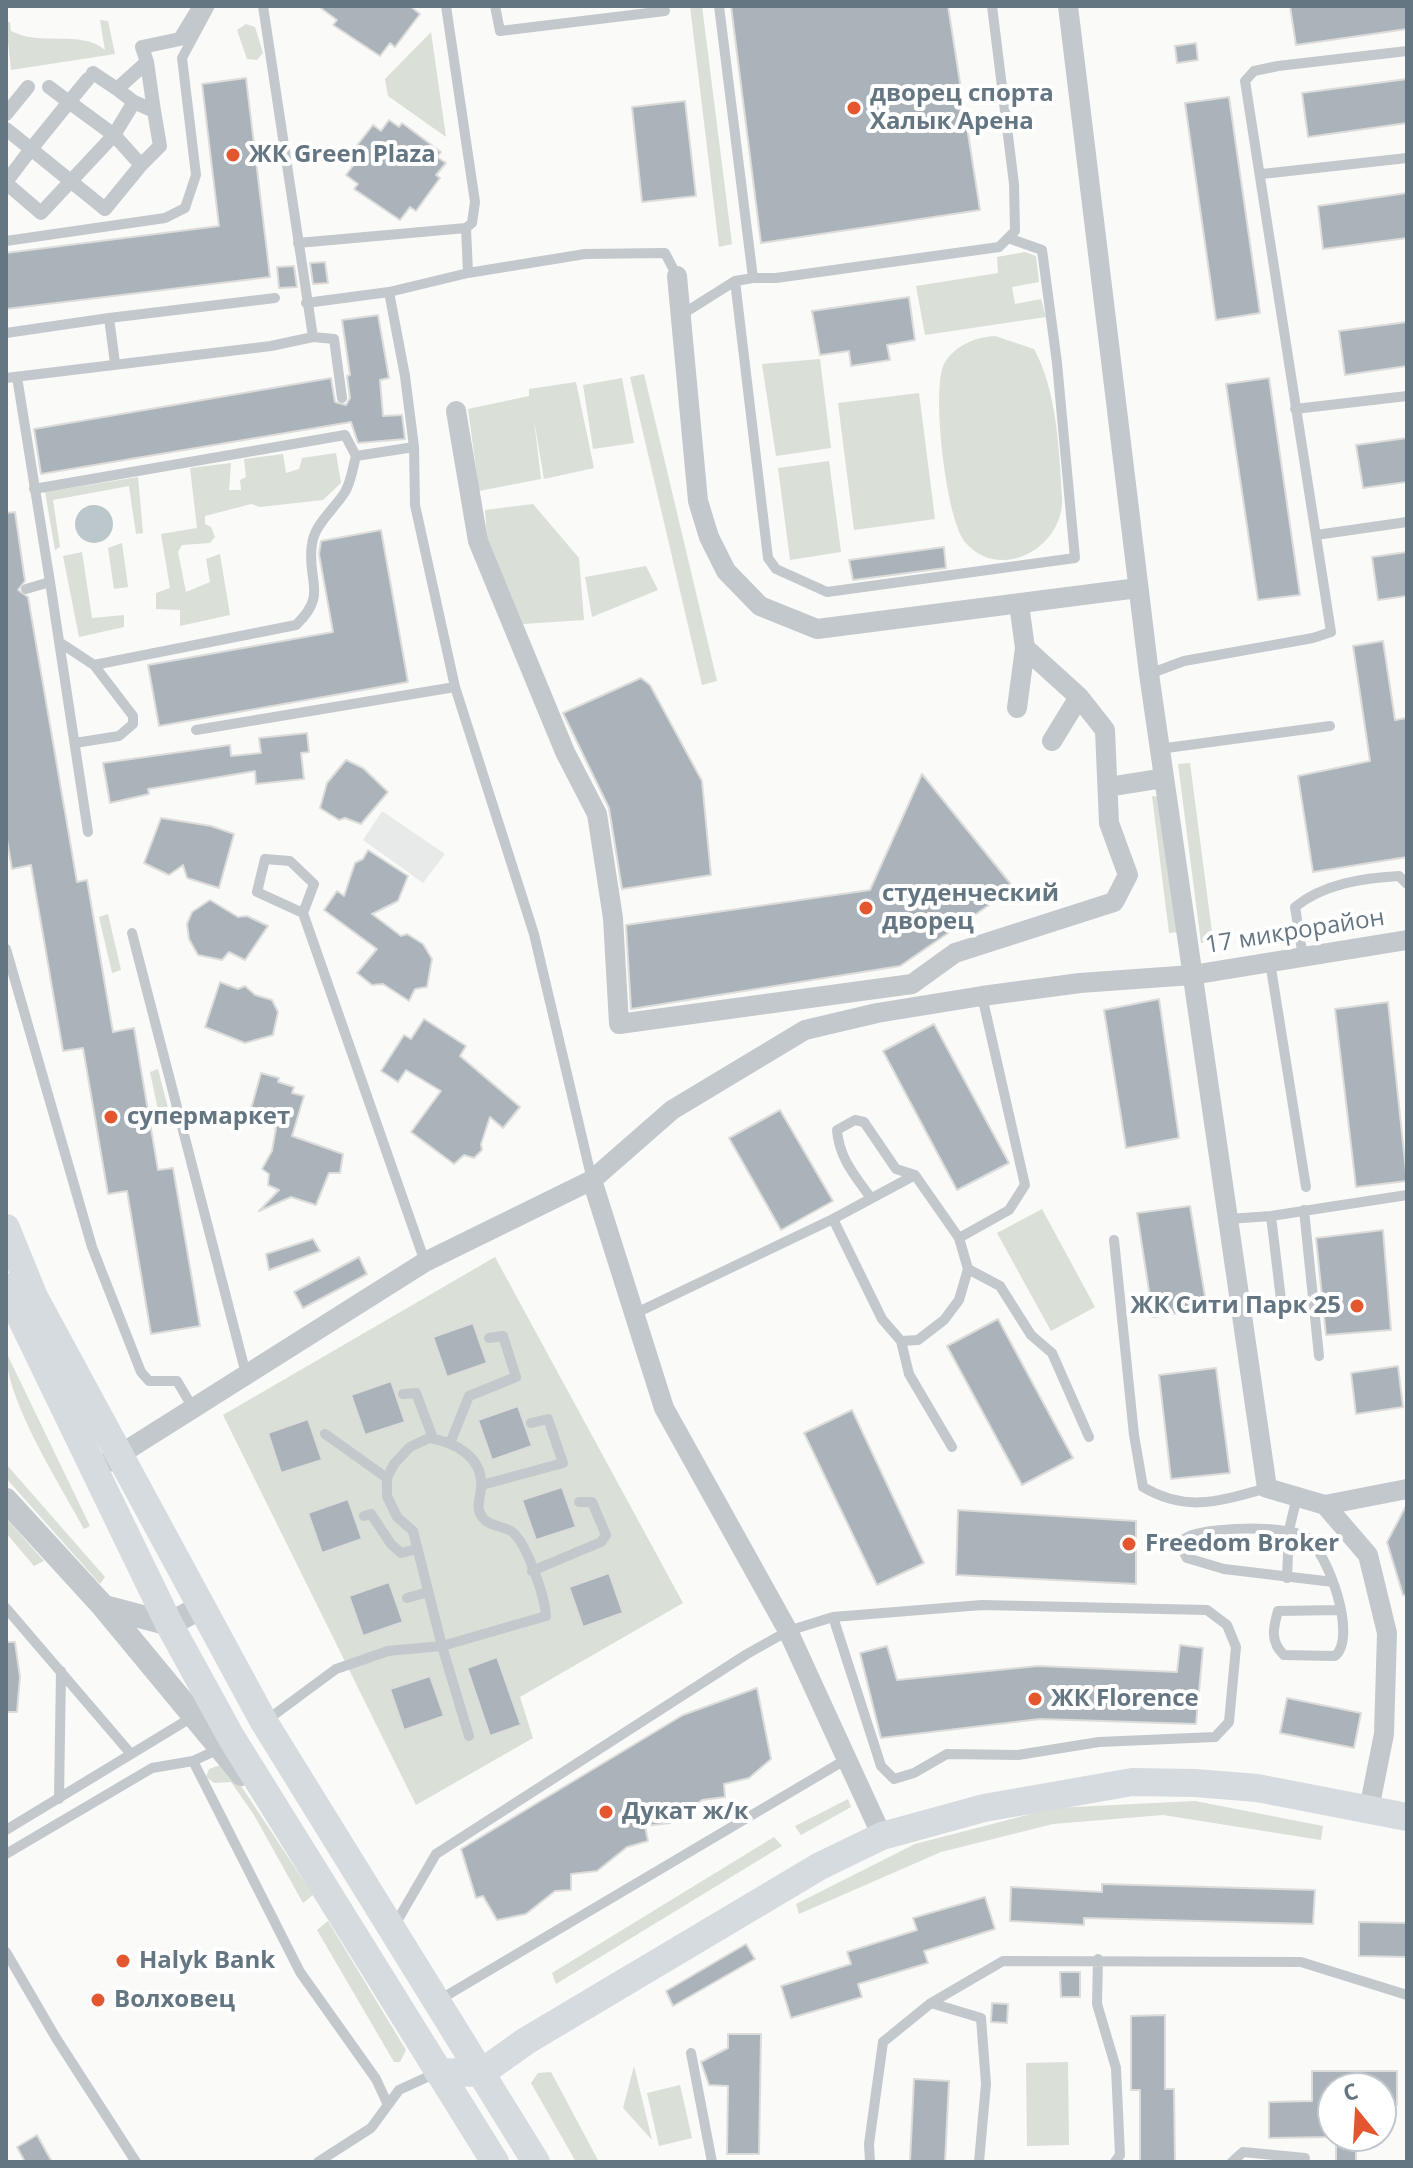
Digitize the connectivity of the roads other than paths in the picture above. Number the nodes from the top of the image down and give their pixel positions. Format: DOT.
graph roads {
  1 [pos="200,6"];
  2 [pos="210,6"];
  3 [pos="263,6"];
  4 [pos="446,6"];
  5 [pos="495,6"];
  6 [pos="664,6"];
  7 [pos="719,6"];
  8 [pos="992,6"];
  9 [pos="1068,6"];
  10 [pos="1407,51"];
  11 [pos="147,62"];
  12 [pos="28,87"];
  13 [pos="49,87"];
  14 [pos="117,89"];
  15 [pos="69,102"];
  16 [pos="134,102"];
  17 [pos="154,111"];
  18 [pos="6,114"];
  19 [pos="6,129"];
  20 [pos="114,135"];
  21 [pos="31,149"];
  22 [pos="1407,158"];
  23 [pos="141,165"];
  24 [pos="1262,174"];
  25 [pos="6,182"];
  26 [pos="70,183"];
  27 [pos="466,228"];
  28 [pos="1008,238"];
  29 [pos="6,241"];
  30 [pos="298,243"];
  31 [pos="468,273"];
  32 [pos="677,276"];
  33 [pos="753,278"];
  34 [pos="735,281"];
  35 [pos="389,292"];
  36 [pos="275,298"];
  37 [pos="306,303"];
  38 [pos="681,315"];
  39 [pos="109,318"];
  40 [pos="6,333"];
  41 [pos="313,337"];
  42 [pos="115,363"];
  43 [pos="12,377"];
  44 [pos="1407,396"];
  45 [pos="342,398"];
  46 [pos="1295,409"];
  47 [pos="456,411"];
  48 [pos="414,447"];
  49 [pos="356,456"];
  50 [pos="34,489"];
  51 [pos="1407,522"];
  52 [pos="1316,535"];
  53 [pos="50,582"];
  54 [pos="1138,588"];
  55 [pos="26,589"];
  56 [pos="1019,604"];
  57 [pos="59,642"];
  58 [pos="1025,648"];
  59 [pos="94,665"];
  60 [pos="1149,674"];
  61 [pos="455,687"];
  62 [pos="1079,697"];
  63 [pos="1017,708"];
  64 [pos="1330,726"];
  65 [pos="196,730"];
  66 [pos="1052,741"];
  67 [pos="75,743"];
  68 [pos="1159,749"];
  69 [pos="1164,778"];
  70 [pos="1108,787"];
  71 [pos="88,832"];
  72 [pos="1407,884"];
  73 [pos="303,913"];
  74 [pos="132,933"];
  75 [pos="1407,940"];
  76 [pos="6,949"];
  77 [pos="1303,957"];
  78 [pos="1270,962"];
  79 [pos="1192,975"];
  80 [pos="982,996"];
  81 [pos="915,1175"];
  82 [pos="592,1180"];
  83 [pos="1306,1187"];
  84 [pos="1407,1195"];
  85 [pos="871,1198"];
  86 [pos="1304,1210"];
  87 [pos="1271,1216"];
  88 [pos="833,1219"];
  89 [pos="1228,1219"];
  90 [pos="6,1228"];
  91 [pos="959,1238"];
  92 [pos="1114,1240"];
  93 [pos="425,1262"];
  94 [pos="968,1269"];
  95 [pos="6,1287"];
  96 [pos="1282,1308"];
  97 [pos="634,1314"];
  98 [pos="489,1338"];
  99 [pos="901,1341"];
  100 [pos="1319,1356"];
  101 [pos="246,1374"];
  102 [pos="403,1394"];
  103 [pos="193,1408"];
  104 [pos="531,1423"];
  105 [pos="325,1434"];
  106 [pos="1089,1437"];
  107 [pos="433,1438"];
  108 [pos="451,1441"];
  109 [pos="952,1447"];
  110 [pos="120,1456"];
  111 [pos="94,1469"];
  112 [pos="387,1478"];
  113 [pos="482,1485"];
  114 [pos="1267,1488"];
  115 [pos="1407,1489"];
  116 [pos="1297,1497"];
  117 [pos="6,1500"];
  118 [pos="579,1502"];
  119 [pos="1325,1505"];
  120 [pos="364,1516"];
  121 [pos="1289,1530"];
  122 [pos="417,1549"];
  123 [pos="532,1571"];
  124 [pos="1287,1578"];
  125 [pos="1333,1582"];
  126 [pos="428,1592"];
  127 [pos="407,1598"];
  128 [pos="103,1606"];
  129 [pos="6,1608"];
  130 [pos="200,1608"];
  131 [pos="1341,1610"];
  132 [pos="833,1617"];
  133 [pos="169,1624"];
  134 [pos="788,1631"];
  135 [pos="442,1646"];
  136 [pos="61,1671"];
  137 [pos="194,1716"];
  138 [pos="264,1722"];
  139 [pos="469,1736"];
  140 [pos="221,1748"];
  141 [pos="131,1754"];
  142 [pos="845,1760"];
  143 [pos="193,1761"];
  144 [pos="59,1799"];
  145 [pos="1369,1809"];
  146 [pos="1407,1817"];
  147 [pos="6,1830"];
  148 [pos="291,1833"];
  149 [pos="882,1836"];
  150 [pos="6,1854"];
  151 [pos="392,1930"];
  152 [pos="6,1952"];
  153 [pos="1098,1959"];
  154 [pos="1407,1995"];
  155 [pos="437,2001"];
  156 [pos="931,2003"];
  157 [pos="691,2053"];
  158 [pos="438,2072"];
  159 [pos="481,2073"];
  160 [pos="388,2105"];
  161 [pos="1305,2158"];
  162 [pos="136,2162"];
  163 [pos="318,2162"];
  164 [pos="495,2162"];
  165 [pos="536,2162"];
  166 [pos="712,2162"];
  167 [pos="870,2162"];
  168 [pos="979,2162"];
  169 [pos="1115,2162"];
  170 [pos="1232,2162"];
  1 -- 11 [label="street"];
  2 -- 29 [label="lane"];
  3 -- 30 [label="lane"];
  4 -- 27 [label="lane"];
  5 -- 6 [label="lane"];
  7 -- 33 [label="lane"];
  8 -- 28 [label="lane"];
  9 -- 54 [label="street"];
  10 -- 24 [label="lane"];
  11 -- 14 [label="street"];
  11 -- 17 [label="street"];
  12 -- 18 [label="street"];
  13 -- 15 [label="street"];
  14 -- 15 [label="street"];
  14 -- 16 [label="street"];
  15 -- 20 [label="street"];
  15 -- 21 [label="street"];
  16 -- 17 [label="street"];
  16 -- 20 [label="street"];
  17 -- 23 [label="street"];
  19 -- 21 [label="street"];
  20 -- 23 [label="street"];
  20 -- 26 [label="street"];
  21 -- 25 [label="street"];
  21 -- 26 [label="street"];
  22 -- 24 [label="lane"];
  23 -- 26 [label="street"];
  24 -- 46 [label="lane"];
  25 -- 26 [label="street"];
  27 -- 30 [label="lane"];
  27 -- 31 [label="lane"];
  28 -- 33 [label="lane"];
  28 -- 34 [label="lane"];
  30 -- 37 [label="lane"];
  31 -- 32 [label="lane"];
  31 -- 35 [label="lane"];
  32 -- 38 [label="street"];
  33 -- 34 [label="lane"];
  34 -- 38 [label="lane"];
  35 -- 37 [label="lane"];
  35 -- 48 [label="lane"];
  36 -- 39 [label="lane"];
  37 -- 41 [label="lane"];
  38 -- 56 [label="street"];
  39 -- 40 [label="lane"];
  39 -- 42 [label="lane"];
  41 -- 42 [label="lane"];
  41 -- 45 [label="lane"];
  42 -- 43 [label="lane"];
  43 -- 50 [label="lane"];
  44 -- 46 [label="lane"];
  46 -- 52 [label="lane"];
  47 -- 70 [label="street"];
  48 -- 49 [label="lane"];
  48 -- 61 [label="lane"];
  49 -- 50 [label="lane"];
  49 -- 59 [label="lane"];
  50 -- 53 [label="lane"];
  51 -- 52 [label="lane"];
  52 -- 60 [label="lane"];
  53 -- 55 [label="lane"];
  53 -- 57 [label="lane"];
  54 -- 56 [label="street"];
  54 -- 60 [label="street"];
  56 -- 58 [label="street"];
  57 -- 59 [label="lane"];
  57 -- 67 [label="lane"];
  58 -- 62 [label="street"];
  58 -- 63 [label="street"];
  59 -- 67 [label="lane"];
  60 -- 68 [label="street"];
  61 -- 65 [label="lane"];
  61 -- 82 [label="lane"];
  62 -- 66 [label="street"];
  62 -- 70 [label="street"];
  64 -- 68 [label="lane"];
  67 -- 71 [label="lane"];
  68 -- 69 [label="street"];
  69 -- 70 [label="street"];
  69 -- 79 [label="street"];
  72 -- 77 [label="lane"];
  73 -- 73 [label="lane"];
  73 -- 93 [label="lane"];
  74 -- 101 [label="lane"];
  75 -- 77 [label="street, 17 микрорайон"];
  76 -- 103 [label="lane"];
  77 -- 78 [label="street, 17 микрорайон"];
  78 -- 79 [label="street, 17 микрорайон"];
  78 -- 83 [label="lane"];
  79 -- 80 [label="street, 17 микрорайон"];
  79 -- 89 [label="street"];
  80 -- 82 [label="street, 17 микрорайон"];
  80 -- 91 [label="lane"];
  81 -- 85 [label="lane"];
  81 -- 85 [label="lane"];
  81 -- 91 [label="lane"];
  82 -- 93 [label="street, 17 микрорайон"];
  82 -- 97 [label="street"];
  84 -- 86 [label="lane"];
  85 -- 88 [label="lane"];
  86 -- 87 [label="lane"];
  86 -- 100 [label="lane"];
  87 -- 89 [label="lane"];
  87 -- 96 [label="lane"];
  88 -- 97 [label="lane"];
  88 -- 99 [label="lane"];
  89 -- 114 [label="street"];
  90 -- 110 [label="main road"];
  91 -- 94 [label="lane"];
  92 -- 114 [label="lane"];
  93 -- 101 [label="street, 17 микрорайон"];
  94 -- 99 [label="lane"];
  94 -- 106 [label="lane"];
  95 -- 111 [label="main road"];
  97 -- 134 [label="street"];
  98 -- 108 [label="lane"];
  99 -- 109 [label="lane"];
  101 -- 103 [label="street, 17 микрорайон"];
  102 -- 107 [label="lane"];
  103 -- 110 [label="street, 17 микрорайон"];
  104 -- 113 [label="lane"];
  105 -- 112 [label="lane"];
  107 -- 108 [label="lane"];
  107 -- 112 [label="lane"];
  108 -- 113 [label="lane"];
  110 -- 111 [label="street, 17 микрорайон"];
  110 -- 130 [label="main road"];
  111 -- 133 [label="main road"];
  112 -- 122 [label="lane"];
  113 -- 123 [label="lane"];
  114 -- 116 [label="street"];
  115 -- 119 [label="street"];
  116 -- 119 [label="street"];
  116 -- 121 [label="lane"];
  117 -- 128 [label="street"];
  118 -- 123 [label="lane"];
  119 -- 145 [label="street"];
  120 -- 122 [label="lane"];
  121 -- 124 [label="lane"];
  121 -- 124 [label="lane"];
  121 -- 125 [label="lane"];
  122 -- 126 [label="lane"];
  123 -- 135 [label="lane"];
  124 -- 125 [label="lane"];
  125 -- 131 [label="lane"];
  126 -- 127 [label="lane"];
  126 -- 135 [label="lane"];
  128 -- 133 [label="street"];
  128 -- 137 [label="street"];
  129 -- 136 [label="lane"];
  130 -- 133 [label="street"];
  130 -- 138 [label="main road"];
  131 -- 131 [label="lane"];
  132 -- 132 [label="lane"];
  132 -- 134 [label="lane"];
  133 -- 148 [label="main road"];
  134 -- 142 [label="street"];
  134 -- 151 [label="lane"];
  135 -- 138 [label="lane"];
  135 -- 139 [label="lane"];
  136 -- 141 [label="lane"];
  136 -- 144 [label="lane"];
  137 -- 140 [label="street"];
  137 -- 141 [label="lane"];
  138 -- 151 [label="main road"];
  140 -- 143 [label="lane"];
  140 -- 148 [label="street"];
  141 -- 144 [label="lane"];
  142 -- 149 [label="street"];
  142 -- 155 [label="lane"];
  143 -- 150 [label="lane"];
  143 -- 160 [label="lane"];
  144 -- 147 [label="lane"];
  145 -- 146 [label="main road"];
  145 -- 149 [label="main road"];
  148 -- 158 [label="main road"];
  149 -- 159 [label="main road"];
  151 -- 155 [label="main road"];
  152 -- 162 [label="lane"];
  153 -- 154 [label="lane"];
  153 -- 156 [label="lane"];
  153 -- 169 [label="lane"];
  155 -- 159 [label="main road"];
  156 -- 167 [label="lane"];
  156 -- 168 [label="lane"];
  157 -- 166 [label="lane"];
  158 -- 159 [label="main road"];
  158 -- 160 [label="lane"];
  158 -- 164 [label="main road"];
  159 -- 165 [label="main road"];
  160 -- 163 [label="lane"];
  161 -- 170 [label="lane"];
}
